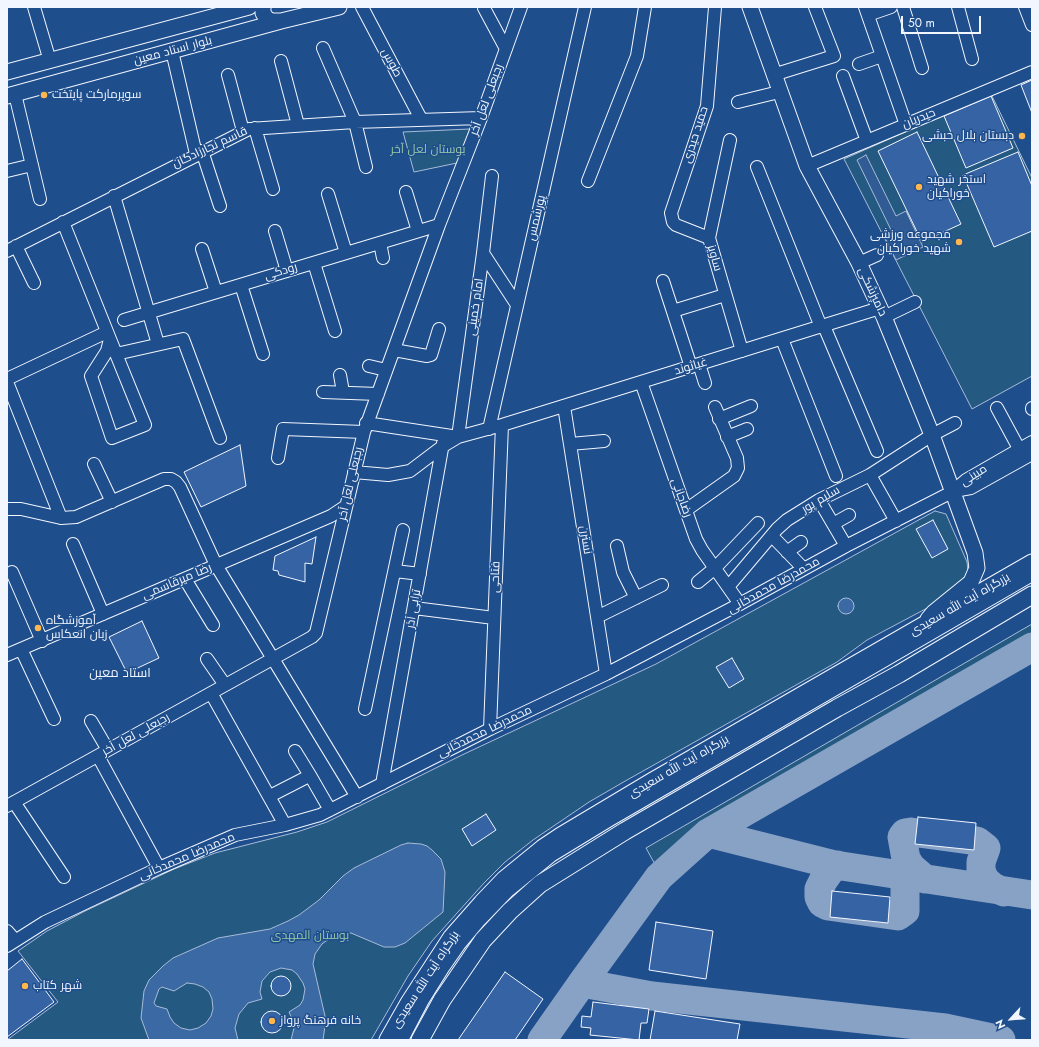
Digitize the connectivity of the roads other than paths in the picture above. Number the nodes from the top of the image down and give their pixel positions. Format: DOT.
graph roads {
  1 [pos="34,7"];
  2 [pos="249,7"];
  3 [pos="263,7"];
  4 [pos="339,7"];
  5 [pos="362,7"];
  6 [pos="521,7"];
  7 [pos="585,7"];
  8 [pos="645,7"];
  9 [pos="714,7"];
  10 [pos="750,7"];
  11 [pos="815,7"];
  12 [pos="891,7"];
  13 [pos="903,7"];
  14 [pos="958,7"];
  15 [pos="1025,7"];
  16 [pos="484,8"];
  17 [pos="225,11"];
  18 [pos="867,11"];
  19 [pos="281,21"];
  20 [pos="1032,25"];
  21 [pos="226,36"];
  22 [pos="323,48"];
  23 [pos="506,49"];
  24 [pos="172,51"];
  25 [pos="882,56"];
  26 [pos="972,59"];
  27 [pos="50,61"];
  28 [pos="281,61"];
  29 [pos="859,64"];
  30 [pos="922,68"];
  31 [pos="7,72"];
  32 [pos="1032,72"];
  33 [pos="228,75"];
  34 [pos="773,75"];
  35 [pos="843,76"];
  36 [pos="779,92"];
  37 [pos="11,95"];
  38 [pos="738,102"];
  39 [pos="481,118"];
  40 [pos="421,119"];
  41 [pos="355,122"];
  42 [pos="298,125"];
  43 [pos="906,125"];
  44 [pos="249,129"];
  45 [pos="730,140"];
  46 [pos="867,141"];
  47 [pos="199,153"];
  48 [pos="32,165"];
  49 [pos="807,166"];
  50 [pos="366,167"];
  51 [pos="757,167"];
  52 [pos="7,171"];
  53 [pos="492,176"];
  54 [pos="588,182"];
  55 [pos="273,189"];
  56 [pos="406,192"];
  57 [pos="328,194"];
  58 [pos="114,196"];
  59 [pos="40,199"];
  60 [pos="220,206"];
  61 [pos="63,222"];
  62 [pos="439,225"];
  63 [pos="274,231"];
  64 [pos="418,231"];
  65 [pos="709,238"];
  66 [pos="380,243"];
  67 [pos="11,248"];
  68 [pos="202,249"];
  69 [pos="346,253"];
  70 [pos="483,253"];
  71 [pos="877,255"];
  72 [pos="383,258"];
  73 [pos="314,262"];
  74 [pos="859,263"];
  75 [pos="287,271"];
  76 [pos="663,281"];
  77 [pos="34,283"];
  78 [pos="241,284"];
  79 [pos="216,292"];
  80 [pos="725,295"];
  81 [pos="915,302"];
  82 [pos="517,305"];
  83 [pos="673,310"];
  84 [pos="149,312"];
  85 [pos="882,313"];
  86 [pos="124,320"];
  87 [pos="822,326"];
  88 [pos="439,329"];
  89 [pos="335,331"];
  90 [pos="109,335"];
  91 [pos="782,339"];
  92 [pos="158,344"];
  93 [pos="394,350"];
  94 [pos="742,351"];
  95 [pos="116,354"];
  96 [pos="263,354"];
  97 [pos="369,366"];
  98 [pos="695,366"];
  99 [pos="386,370"];
  100 [pos="340,375"];
  101 [pos="7,379"];
  102 [pos="7,382"];
  103 [pos="641,382"];
  104 [pos="705,383"];
  105 [pos="323,392"];
  106 [pos="343,392"];
  107 [pos="378,394"];
  108 [pos="564,406"];
  109 [pos="751,406"];
  110 [pos="715,407"];
  111 [pos="997,408"];
  112 [pos="720,419"];
  113 [pos="955,423"];
  114 [pos="502,425"];
  115 [pos="365,428"];
  116 [pos="489,429"];
  117 [pos="747,429"];
  118 [pos="932,435"];
  119 [pos="458,437"];
  120 [pos="727,437"];
  121 [pos="220,438"];
  122 [pos="444,440"];
  123 [pos="604,441"];
  124 [pos="1032,442"];
  125 [pos="570,444"];
  126 [pos="878,451"];
  127 [pos="1025,453"];
  128 [pos="278,458"];
  129 [pos="94,464"];
  130 [pos="354,472"];
  131 [pos="870,475"];
  132 [pos="836,476"];
  133 [pos="952,492"];
  134 [pos="818,500"];
  135 [pos="112,502"];
  136 [pos="346,506"];
  137 [pos="7,509"];
  138 [pos="686,510"];
  139 [pos="849,514"];
  140 [pos="61,518"];
  141 [pos="896,520"];
  142 [pos="758,523"];
  143 [pos="833,524"];
  144 [pos="404,530"];
  145 [pos="772,536"];
  146 [pos="801,542"];
  147 [pos="73,544"];
  148 [pos="617,546"];
  149 [pos="846,546"];
  150 [pos="787,552"];
  151 [pos="1032,564"];
  152 [pos="216,566"];
  153 [pos="802,567"];
  154 [pos="715,568"];
  155 [pos="395,571"];
  156 [pos="12,572"];
  157 [pos="420,574"];
  158 [pos="1032,575"];
  159 [pos="185,579"];
  160 [pos="698,582"];
  161 [pos="1032,582"];
  162 [pos="662,585"];
  163 [pos="728,587"];
  164 [pos="1032,596"];
  165 [pos="636,598"];
  166 [pos="740,604"];
  167 [pos="414,608"];
  168 [pos="103,614"];
  169 [pos="597,617"];
  170 [pos="494,618"];
  171 [pos="213,624"];
  172 [pos="921,627"];
  173 [pos="42,641"];
  174 [pos="21,649"];
  175 [pos="7,656"];
  176 [pos="207,659"];
  177 [pos="273,659"];
  178 [pos="606,674"];
  179 [pos="225,686"];
  180 [pos="211,693"];
  181 [pos="365,709"];
  182 [pos="54,719"];
  183 [pos="91,721"];
  184 [pos="490,729"];
  185 [pos="295,751"];
  186 [pos="103,753"];
  187 [pos="311,777"];
  188 [pos="382,784"];
  189 [pos="270,796"];
  190 [pos="357,797"];
  191 [pos="10,803"];
  192 [pos="330,810"];
  193 [pos="285,825"];
  194 [pos="158,868"];
  195 [pos="64,877"];
  196 [pos="7,931"];
  197 [pos="11,943"];
  198 [pos="388,1040"];
  199 [pos="402,1040"];
  200 [pos="408,1040"];
  201 [pos="420,1040"];
  1 -- 27 [label="street"];
  2 -- 17 [label="main road, بلوار استاد معین"];
  3 -- 19 [label="main road"];
  4 -- 19 [label="main road, بلوار استاد معین"];
  5 -- 40 [label="street, طوس"];
  6 -- 23 [label="street, رجبعلی لعل آخر"];
  7 -- 82 [label="street, پورشمس"];
  8 -- 54 [label="street"];
  9 -- 65 [label="street, حمید حیدری"];
  10 -- 34 [label="main road, دامپزشکی"];
  11 -- 34 [label="street"];
  12 -- 18 [label="street"];
  13 -- 30 [label="street"];
  14 -- 26 [label="street"];
  15 -- 20 [label="street"];
  16 -- 23 [label="street"];
  17 -- 21 [label="main road"];
  17 -- 27 [label="main road, بلوار استاد معین"];
  18 -- 25 [label="street"];
  19 -- 21 [label="main road, بلوار استاد معین"];
  21 -- 24 [label="main road, بلوار استاد معین"];
  22 -- 41 [label="street"];
  23 -- 39 [label="street, رجبعلی لعل آخر"];
  24 -- 37 [label="main road, بلوار استاد معین"];
  24 -- 47 [label="street"];
  25 -- 29 [label="street"];
  25 -- 43 [label="street"];
  27 -- 31 [label="main road, بلوار استاد معین"];
  28 -- 42 [label="street"];
  32 -- 43 [label="street, حیدریان"];
  33 -- 44 [label="street"];
  34 -- 36 [label="main road, دامپزشکی"];
  35 -- 46 [label="street"];
  36 -- 38 [label="street"];
  36 -- 49 [label="main road, دامپزشکی"];
  37 -- 48 [label="street"];
  39 -- 40 [label="street, قاسم نجارزادگان"];
  39 -- 62 [label="street, رجبعلی لعل آخر"];
  40 -- 41 [label="street, قاسم نجارزادگان"];
  41 -- 42 [label="street, قاسم نجارزادگان"];
  41 -- 50 [label="street"];
  42 -- 44 [label="street, قاسم نجارزادگان"];
  43 -- 46 [label="street, حیدریان"];
  44 -- 47 [label="street, قاسم نجارزادگان"];
  44 -- 55 [label="street"];
  45 -- 65 [label="street, ساویز"];
  46 -- 49 [label="street, حیدریان"];
  47 -- 58 [label="street, قاسم نجارزادگان"];
  47 -- 60 [label="street"];
  48 -- 52 [label="street"];
  48 -- 59 [label="street"];
  49 -- 74 [label="main road, دامپزشکی"];
  51 -- 87 [label="street"];
  53 -- 70 [label="street, امام خمینی"];
  56 -- 64 [label="street"];
  57 -- 69 [label="street"];
  58 -- 61 [label="street, قاسم نجارزادگان"];
  58 -- 84 [label="street"];
  61 -- 67 [label="street, قاسم نجارزادگان"];
  61 -- 90 [label="street"];
  62 -- 64 [label="street, رودکی"];
  62 -- 93 [label="street, رجبعلی لعل آخر"];
  63 -- 75 [label="street"];
  64 -- 66 [label="street, رودکی"];
  65 -- 80 [label="street, ساویز"];
  66 -- 69 [label="street, رودکی"];
  66 -- 72 [label="street"];
  67 -- 77 [label="street"];
  68 -- 79 [label="street"];
  69 -- 73 [label="street, رودکی"];
  70 -- 82 [label="street"];
  70 -- 119 [label="street, امام خمینی"];
  71 -- 74 [label="street"];
  73 -- 75 [label="street, رودکی"];
  73 -- 89 [label="street"];
  74 -- 85 [label="main road, دامپزشکی"];
  75 -- 78 [label="street, رودکی"];
  76 -- 83 [label="street"];
  78 -- 79 [label="street, رودکی"];
  78 -- 96 [label="street"];
  79 -- 84 [label="street, رودکی"];
  80 -- 83 [label="street"];
  80 -- 94 [label="street, ساویز"];
  81 -- 85 [label="street, غیاثوند"];
  82 -- 116 [label="street, پورشمس"];
  83 -- 98 [label="street"];
  84 -- 86 [label="street, رودکی"];
  84 -- 92 [label="street"];
  85 -- 87 [label="street, غیاثوند"];
  85 -- 118 [label="main road, دامپزشکی"];
  87 -- 91 [label="street, غیاثوند"];
  87 -- 126 [label="street"];
  88 -- 93 [label="street"];
  90 -- 95 [label="street"];
  90 -- 95 [label="street"];
  90 -- 101 [label="street"];
  91 -- 94 [label="street, غیاثوند"];
  91 -- 132 [label="street"];
  92 -- 95 [label="street"];
  92 -- 121 [label="street"];
  93 -- 99 [label="street, رجبعلی لعل آخر"];
  94 -- 98 [label="street, غیاثوند"];
  97 -- 99 [label="street"];
  98 -- 103 [label="street, غیاثوند"];
  98 -- 104 [label="street"];
  99 -- 107 [label="street, رجبعلی لعل آخر"];
  100 -- 106 [label="street"];
  102 -- 140 [label="street"];
  103 -- 108 [label="street, غیاثوند"];
  103 -- 138 [label="street, رضاجانی"];
  105 -- 106 [label="street"];
  106 -- 107 [label="street"];
  107 -- 115 [label="street, رجبعلی لعل آخر"];
  108 -- 114 [label="street, غیاثوند"];
  108 -- 125 [label="street, نسترن"];
  109 -- 112 [label="street"];
  110 -- 112 [label="street"];
  111 -- 127 [label="street"];
  112 -- 120 [label="street"];
  113 -- 118 [label="street, سلیم پور"];
  114 -- 116 [label="street, غیاثوند"];
  114 -- 170 [label="street, فتاحی"];
  115 -- 122 [label="street"];
  115 -- 128 [label="street"];
  115 -- 130 [label="street, رجبعلی لعل آخر"];
  116 -- 119 [label="street, غیاثوند"];
  117 -- 120 [label="street"];
  118 -- 131 [label="street, سلیم پور"];
  118 -- 133 [label="main road, دامپزشکی"];
  119 -- 122 [label="street, غیاثوند"];
  120 -- 138 [label="street"];
  122 -- 130 [label="street, غیاثوند"];
  122 -- 157 [label="street, ترابی آذر"];
  123 -- 125 [label="street"];
  124 -- 127 [label="street, مبینی"];
  125 -- 169 [label="street, نسترن"];
  127 -- 133 [label="street, مبینی"];
  129 -- 135 [label="street"];
  130 -- 136 [label="street, رجبعلی لعل آخر"];
  131 -- 134 [label="street, سلیم پور"];
  131 -- 141 [label="street"];
  133 -- 141 [label="street, محمدرضا محمدخانی"];
  133 -- 172 [label="main road, دامپزشکی"];
  134 -- 143 [label="street"];
  134 -- 145 [label="street, سلیم پور"];
  135 -- 140 [label="street"];
  135 -- 152 [label="street"];
  136 -- 152 [label="street, رضا میرقاسمی"];
  136 -- 177 [label="street, رجبعلی لعل آخر"];
  137 -- 140 [label="street"];
  138 -- 154 [label="street, رضاجانی"];
  139 -- 143 [label="street"];
  141 -- 149 [label="street, محمدرضا محمدخانی"];
  142 -- 154 [label="street"];
  143 -- 149 [label="street"];
  144 -- 155 [label="street"];
  145 -- 150 [label="street"];
  145 -- 163 [label="street, سلیم پور"];
  146 -- 150 [label="street"];
  147 -- 168 [label="street"];
  148 -- 165 [label="street"];
  149 -- 166 [label="street, محمدرضا محمدخانی"];
  150 -- 153 [label="street"];
  151 -- 172 [label="highway, بزرگراه آیت الله سعیدی"];
  152 -- 159 [label="street, رضا میرقاسمی"];
  152 -- 177 [label="street"];
  154 -- 160 [label="street"];
  154 -- 163 [label="street, رضاجانی"];
  155 -- 157 [label="street"];
  155 -- 181 [label="street"];
  156 -- 173 [label="street"];
  157 -- 167 [label="street, ترابی آذر"];
  158 -- 199 [label="street"];
  159 -- 168 [label="street, رضا میرقاسمی"];
  159 -- 171 [label="street"];
  161 -- 200 [label="street"];
  162 -- 165 [label="street"];
  163 -- 166 [label="street, رضاجانی"];
  164 -- 201 [label="highway, بزرگراه آیت الله سعیدی"];
  165 -- 169 [label="street"];
  166 -- 178 [label="street, محمدرضا محمدخانی"];
  167 -- 170 [label="street"];
  167 -- 188 [label="street, ترابی آذر"];
  168 -- 173 [label="street, رضا میرقاسمی"];
  169 -- 178 [label="street, نسترن"];
  170 -- 184 [label="street, فتاحی"];
  172 -- 198 [label="highway, بزرگراه آیت الله سعیدی"];
  173 -- 174 [label="street, رضا میرقاسمی"];
  174 -- 175 [label="street, رضا میرقاسمی"];
  174 -- 182 [label="street"];
  176 -- 179 [label="street"];
  177 -- 179 [label="street, رجبعلی لعل آخر"];
  177 -- 190 [label="street"];
  178 -- 184 [label="street, محمدرضا محمدخانی"];
  179 -- 180 [label="street, رجبعلی لعل آخر"];
  180 -- 186 [label="street, رجبعلی لعل آخر"];
  180 -- 189 [label="street"];
  183 -- 186 [label="street"];
  184 -- 188 [label="street, محمدرضا محمدخانی"];
  185 -- 187 [label="street"];
  186 -- 191 [label="street, رجبعلی لعل آخر"];
  186 -- 194 [label="street"];
  187 -- 189 [label="street"];
  187 -- 192 [label="street"];
  188 -- 190 [label="street, محمدرضا محمدخانی"];
  189 -- 193 [label="street"];
  190 -- 192 [label="street, محمدرضا محمدخانی"];
  191 -- 195 [label="street"];
  192 -- 193 [label="street, محمدرضا محمدخانی"];
  193 -- 194 [label="street, محمدرضا محمدخانی"];
  194 -- 197 [label="street, محمدرضا محمدخانی"];
  196 -- 197 [label="street"];
}
